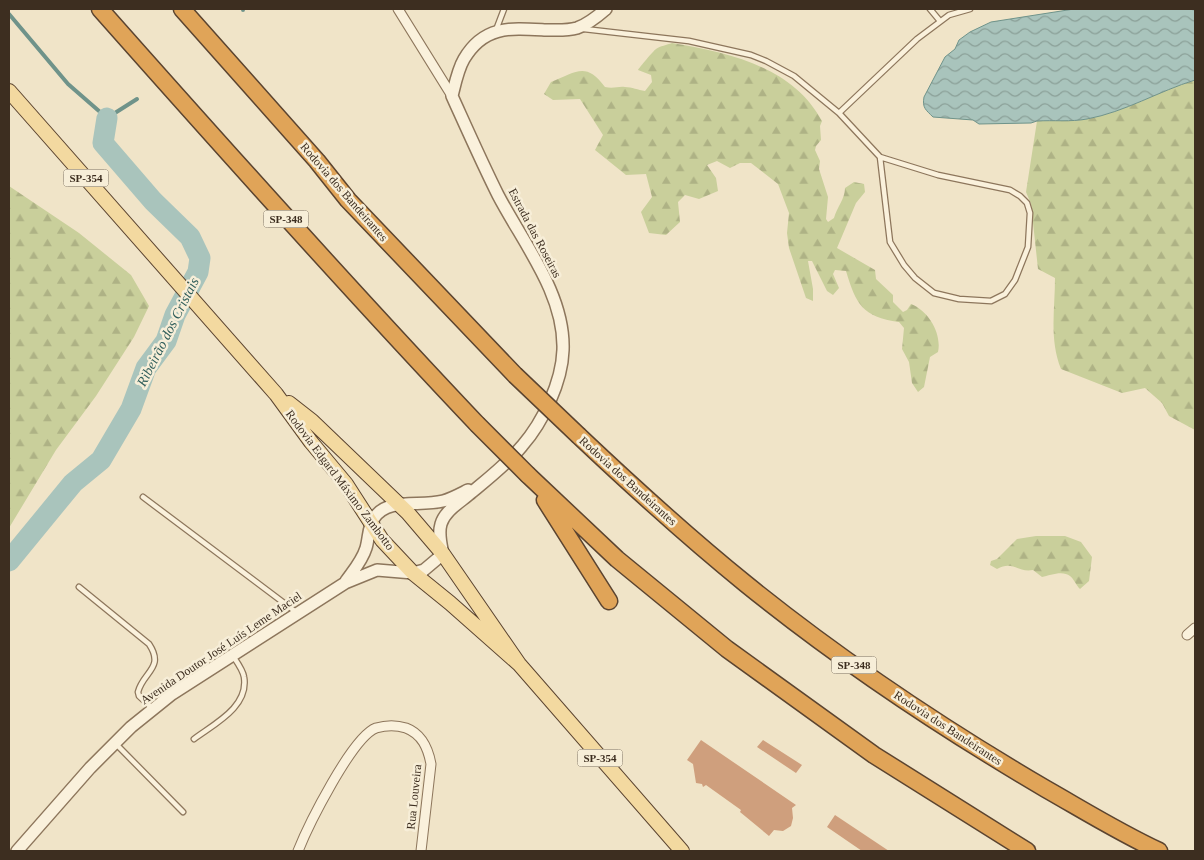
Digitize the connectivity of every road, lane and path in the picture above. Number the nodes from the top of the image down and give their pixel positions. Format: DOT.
graph roads {
  1 [pos="100,9"];
  2 [pos="182,9"];
  3 [pos="398,9"];
  4 [pos="504,9"];
  5 [pos="606,9"];
  6 [pos="930,9"];
  7 [pos="970,9"];
  8 [pos="940,21"];
  9 [pos="577,28"];
  10 [pos="496,30"];
  11 [pos="9,91"];
  12 [pos="452,96"];
  13 [pos="840,112"];
  14 [pos="880,157"];
  15 [pos="276,394"];
  16 [pos="530,477"];
  17 [pos="481,484"];
  18 [pos="143,497"];
  19 [pos="399,504"];
  20 [pos="371,524"];
  21 [pos="443,554"];
  22 [pos="414,572"];
  23 [pos="345,583"];
  24 [pos="79,587"];
  25 [pos="609,601"];
  26 [pos="297,613"];
  27 [pos="1195,628"];
  28 [pos="1187,635"];
  29 [pos="233,656"];
  30 [pos="519,664"];
  31 [pos="153,708"];
  32 [pos="194,738"];
  33 [pos="115,743"];
  34 [pos="184,812"];
  35 [pos="17,851"];
  36 [pos="298,851"];
  37 [pos="421,851"];
  38 [pos="682,851"];
  39 [pos="1027,851"];
  40 [pos="1159,851"];
  1 -- 16 [label="highway, SP-348, bridge"];
  2 -- 40 [label="highway, Rodovia dos Bandeirantes / SP-348, bridge"];
  3 -- 12 [label="street"];
  4 -- 10 [label="lane"];
  5 -- 9 [label="street"];
  6 -- 8 [label="lane"];
  7 -- 8 [label="lane"];
  8 -- 13 [label="lane"];
  9 -- 10 [label="street"];
  9 -- 13 [label="lane"];
  10 -- 12 [label="street"];
  11 -- 15 [label="main road, Rodovia Edgard Máximo Zambotto / SP-354"];
  12 -- 17 [label="street, Estrada das Roseiras"];
  13 -- 14 [label="lane"];
  14 -- 14 [label="lane"];
  15 -- 19 [label="main road, Rodovia Edgard Máximo Zambotto / SP-354"];
  15 -- 20 [label="main road, Rodovia Edgard Máximo Zambotto / SP-354"];
  16 -- 25 [label="highway"];
  16 -- 39 [label="highway, SP-348"];
  17 -- 19 [label="street, Estrada das Roseiras"];
  17 -- 21 [label="street, Estrada das Roseiras"];
  18 -- 26 [label="lane"];
  19 -- 20 [label="street"];
  19 -- 21 [label="main road, Rodovia Edgard Máximo Zambotto / SP-354"];
  20 -- 22 [label="main road, Rodovia Edgard Máximo Zambotto / SP-354"];
  20 -- 23 [label="street, Avenida Doutor José Luís Leme Maciel"];
  21 -- 22 [label="street"];
  21 -- 30 [label="main road, Rodovia Edgard Máximo Zambotto / SP-354"];
  22 -- 23 [label="street, Avenida Doutor José Luís Leme Maciel"];
  22 -- 30 [label="main road, Rodovia Edgard Máximo Zambotto / SP-354"];
  23 -- 26 [label="street, Avenida Doutor José Luís Leme Maciel"];
  24 -- 31 [label="lane"];
  26 -- 29 [label="street, Avenida Doutor José Luís Leme Maciel"];
  27 -- 28 [label="street"];
  29 -- 31 [label="street, Avenida Doutor José Luís Leme Maciel"];
  29 -- 32 [label="lane"];
  30 -- 38 [label="main road, Rodovia Edgard Máximo Zambotto / SP-354"];
  31 -- 33 [label="street, Avenida Doutor José Luís Leme Maciel"];
  33 -- 34 [label="lane"];
  33 -- 35 [label="street, Avenida Doutor José Luís Leme Maciel"];
  36 -- 37 [label="street, Rua Louveira"];
}
